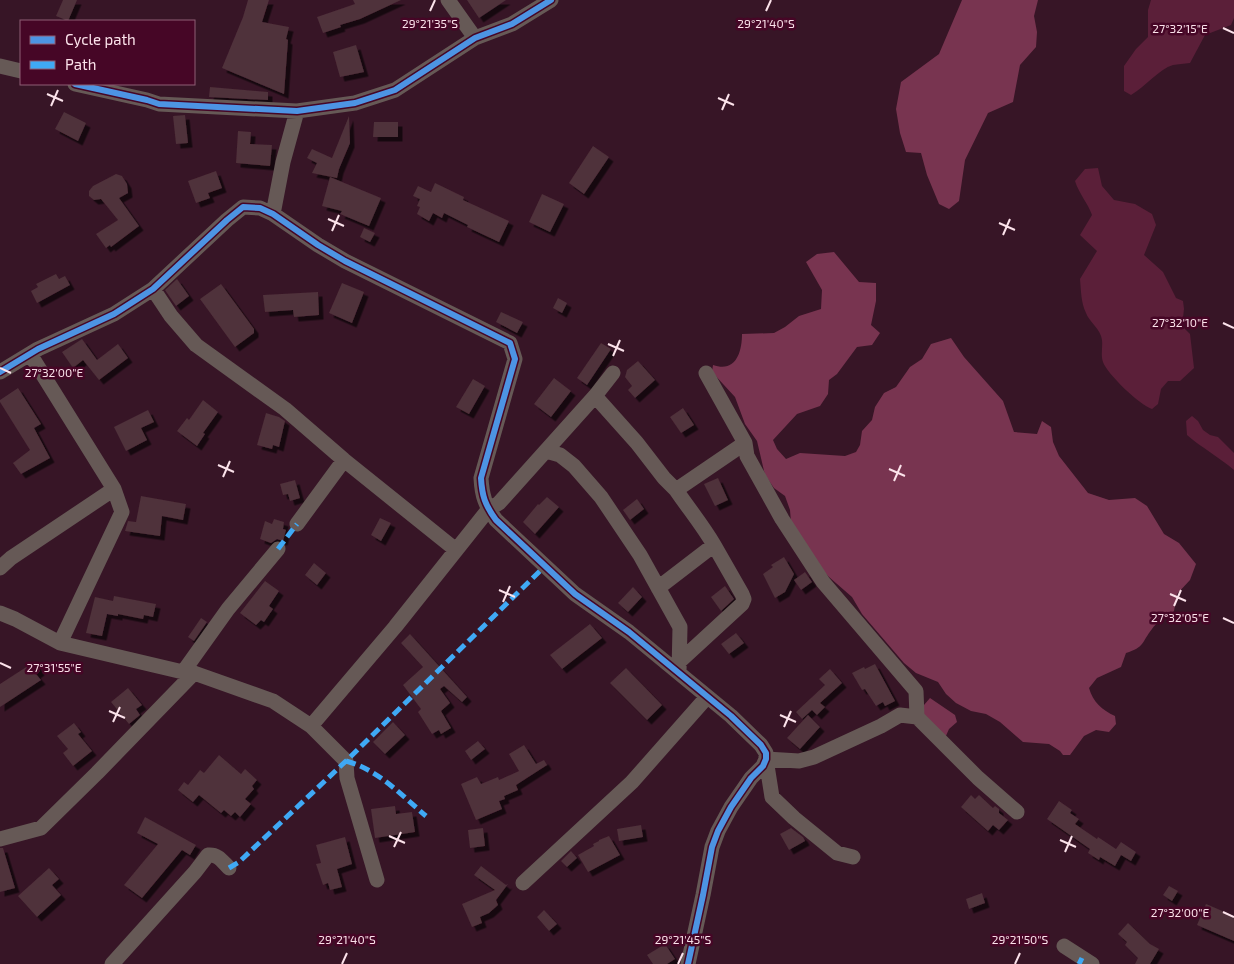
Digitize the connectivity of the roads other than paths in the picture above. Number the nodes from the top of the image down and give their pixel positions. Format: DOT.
graph roads {
  1 [pos="448,0"];
  2 [pos="550,0"];
  3 [pos="475,38"];
  4 [pos="0,66"];
  5 [pos="20,71"];
  6 [pos="80,85"];
  7 [pos="297,112"];
  8 [pos="273,214"];
  9 [pos="153,289"];
  10 [pos="30,354"];
  11 [pos="0,372"];
  12 [pos="613,373"];
  13 [pos="706,373"];
  14 [pos="595,396"];
  15 [pos="744,443"];
  16 [pos="546,451"];
  17 [pos="344,460"];
  18 [pos="114,488"];
  19 [pos="676,490"];
  20 [pos="488,510"];
  21 [pos="297,524"];
  22 [pos="714,545"];
  23 [pos="278,549"];
  24 [pos="456,550"];
  25 [pos="0,568"];
  26 [pos="658,588"];
  27 [pos="0,613"];
  28 [pos="60,643"];
  29 [pos="679,667"];
  30 [pos="188,673"];
  31 [pos="707,697"];
  32 [pos="917,718"];
  33 [pos="310,726"];
  34 [pos="766,759"];
  35 [pos="1017,812"];
  36 [pos="0,839"];
  37 [pos="853,857"];
  38 [pos="229,868"];
  39 [pos="377,880"];
  40 [pos="523,883"];
  41 [pos="1064,946"];
  42 [pos="112,964"];
  43 [pos="688,964"];
  44 [pos="1092,964"];
  1 -- 3 [label="street"];
  2 -- 3 [label="street"];
  3 -- 7 [label="street"];
  4 -- 5 [label="street"];
  6 -- 7 [label="street"];
  7 -- 8 [label="street"];
  8 -- 9 [label="street"];
  8 -- 20 [label="street"];
  9 -- 10 [label="street"];
  9 -- 17 [label="street"];
  10 -- 11 [label="street"];
  10 -- 18 [label="street"];
  12 -- 14 [label="street"];
  13 -- 15 [label="street"];
  14 -- 16 [label="street"];
  14 -- 19 [label="street"];
  15 -- 19 [label="street"];
  15 -- 32 [label="street"];
  16 -- 20 [label="street"];
  16 -- 26 [label="street"];
  17 -- 21 [label="street"];
  17 -- 24 [label="street"];
  18 -- 25 [label="street"];
  18 -- 28 [label="street"];
  19 -- 22 [label="street"];
  20 -- 24 [label="street"];
  20 -- 29 [label="street"];
  22 -- 26 [label="street"];
  22 -- 29 [label="street"];
  23 -- 30 [label="street"];
  24 -- 33 [label="street"];
  26 -- 29 [label="street"];
  27 -- 28 [label="street"];
  28 -- 30 [label="street"];
  29 -- 31 [label="street"];
  30 -- 33 [label="street"];
  30 -- 36 [label="street"];
  31 -- 34 [label="street"];
  31 -- 40 [label="street"];
  32 -- 34 [label="street"];
  32 -- 35 [label="street"];
  33 -- 39 [label="street"];
  34 -- 37 [label="street"];
  34 -- 43 [label="street"];
  38 -- 42 [label="street"];
  41 -- 44 [label="street"];
}
